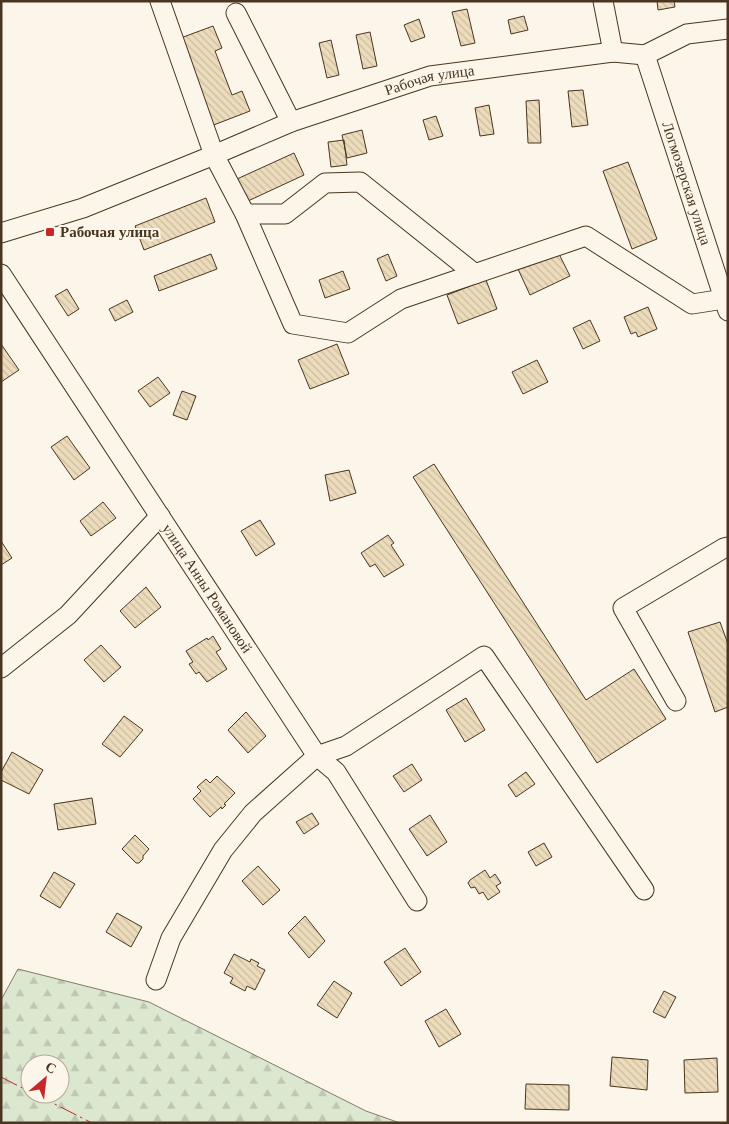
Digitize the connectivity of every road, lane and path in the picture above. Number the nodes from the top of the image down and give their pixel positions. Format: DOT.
graph roads {
  1 [pos="160,1"];
  2 [pos="604,1"];
  3 [pos="236,13"];
  4 [pos="728,29"];
  5 [pos="613,52"];
  6 [pos="645,55"];
  7 [pos="291,122"];
  8 [pos="214,155"];
  9 [pos="245,214"];
  10 [pos="1,233"];
  11 [pos="1,274"];
  12 [pos="475,274"];
  13 [pos="726,305"];
  14 [pos="160,516"];
  15 [pos="728,546"];
  16 [pos="1,668"];
  17 [pos="676,701"];
  18 [pos="317,756"];
  19 [pos="644,890"];
  20 [pos="417,901"];
  21 [pos="156,980"];
  1 -- 8 [label="street"];
  2 -- 5 [label="street"];
  3 -- 7 [label="street"];
  4 -- 6 [label="street"];
  5 -- 6 [label="street, Рабочая улица"];
  5 -- 7 [label="street, Рабочая улица"];
  6 -- 13 [label="street, Логмозерская улица"];
  7 -- 8 [label="street, Рабочая улица"];
  8 -- 9 [label="street"];
  8 -- 10 [label="street, Рабочая улица"];
  9 -- 12 [label="street"];
  9 -- 12 [label="street"];
  11 -- 14 [label="street, улица Анны Романовой"];
  12 -- 13 [label="street"];
  14 -- 16 [label="street"];
  14 -- 18 [label="street, улица Анны Романовой"];
  15 -- 17 [label="street"];
  18 -- 19 [label="street"];
  18 -- 20 [label="street, улица Анны Романовой"];
  18 -- 21 [label="street"];
}
